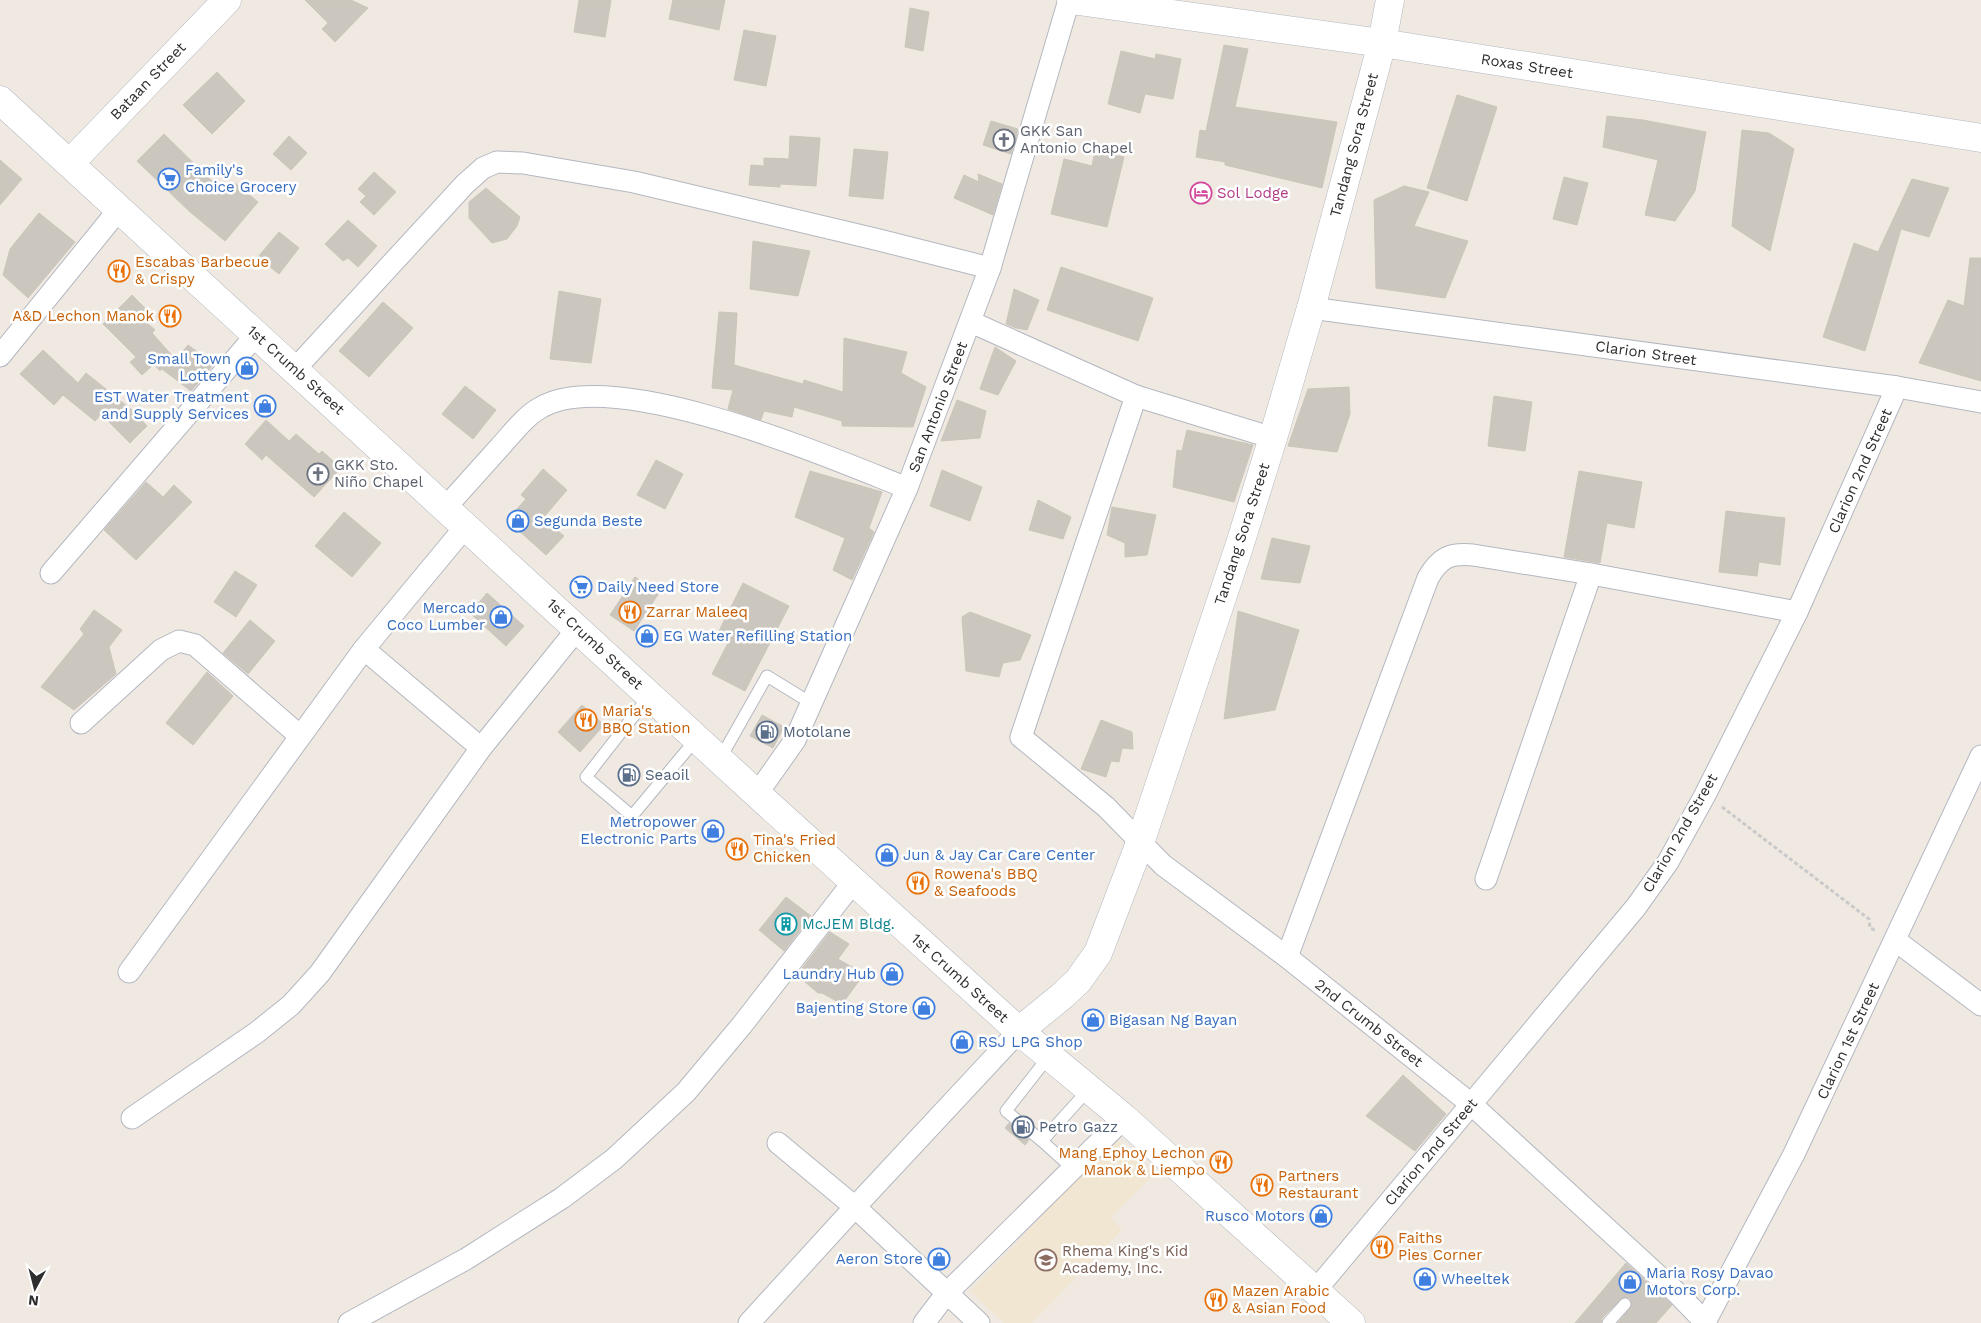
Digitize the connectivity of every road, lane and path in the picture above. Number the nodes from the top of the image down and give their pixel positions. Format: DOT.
graph roads {
  1 [pos="227,0"];
  2 [pos="1070,0"];
  3 [pos="1390,0"];
  4 [pos="1382,42"];
  5 [pos="0,100"];
  6 [pos="1981,138"];
  7 [pos="70,163"];
  8 [pos="120,208"];
  9 [pos="990,268"];
  10 [pos="1311,308"];
  11 [pos="971,322"];
  12 [pos="256,335"];
  13 [pos="0,356"];
  14 [pos="295,369"];
  15 [pos="1897,388"];
  16 [pos="1136,396"];
  17 [pos="1981,402"];
  18 [pos="1273,438"];
  19 [pos="907,488"];
  20 [pos="446,507"];
  21 [pos="466,526"];
  22 [pos="51,573"];
  23 [pos="1592,574"];
  24 [pos="1797,612"];
  25 [pos="578,628"];
  26 [pos="364,649"];
  27 [pos="650,695"];
  28 [pos="811,703"];
  29 [pos="81,723"];
  30 [pos="300,736"];
  31 [pos="697,738"];
  32 [pos="481,748"];
  33 [pos="1981,756"];
  34 [pos="720,760"];
  35 [pos="757,794"];
  36 [pos="1705,795"];
  37 [pos="1140,843"];
  38 [pos="1486,879"];
  39 [pos="854,881"];
  40 [pos="1895,940"];
  41 [pos="1287,957"];
  42 [pos="129,972"];
  43 [pos="1981,1006"];
  44 [pos="1019,1031"];
  45 [pos="1050,1056"];
  46 [pos="1089,1089"];
  47 [pos="1471,1104"];
  48 [pos="132,1118"];
  49 [pos="1124,1118"];
  50 [pos="1042,1140"];
  51 [pos="778,1143"];
  52 [pos="1073,1169"];
  53 [pos="855,1207"];
  54 [pos="1315,1291"];
  55 [pos="946,1294"];
  56 [pos="1624,1304"];
  57 [pos="1705,1322"];
  58 [pos="349,1323"];
  59 [pos="750,1323"];
  60 [pos="924,1323"];
  61 [pos="978,1323"];
  62 [pos="1351,1323"];
  63 [pos="1608,1323"];
  1 -- 7 [label="street, Bataan Street"];
  2 -- 4 [label="street, Roxas Street"];
  2 -- 9 [label="street, San Antonio Street"];
  3 -- 4 [label="street, Tandang Sora Street"];
  4 -- 6 [label="street, Roxas Street"];
  4 -- 10 [label="street, Tandang Sora Street"];
  5 -- 7 [label="street, 1st Crumb Street"];
  7 -- 8 [label="street, 1st Crumb Street"];
  8 -- 12 [label="street, 1st Crumb Street"];
  8 -- 13 [label="street"];
  9 -- 11 [label="street, San Antonio Street"];
  9 -- 14 [label="street"];
  10 -- 15 [label="street, Clarion Street"];
  10 -- 18 [label="street, Tandang Sora Street"];
  11 -- 16 [label="street"];
  11 -- 19 [label="street, San Antonio Street"];
  12 -- 14 [label="street, 1st Crumb Street"];
  12 -- 22 [label="street"];
  14 -- 20 [label="street, 1st Crumb Street"];
  15 -- 17 [label="street, Clarion Street"];
  15 -- 24 [label="street, Clarion 2nd Street"];
  16 -- 18 [label="street"];
  16 -- 37 [label="street, 2nd Crumb Street"];
  18 -- 37 [label="street, Tandang Sora Street"];
  19 -- 20 [label="street"];
  19 -- 28 [label="street, San Antonio Street"];
  20 -- 21 [label="street, 1st Crumb Street"];
  21 -- 25 [label="street, 1st Crumb Street"];
  21 -- 26 [label="street"];
  23 -- 24 [label="street"];
  23 -- 38 [label="street"];
  23 -- 41 [label="street"];
  24 -- 36 [label="street, Clarion 2nd Street"];
  25 -- 27 [label="street, 1st Crumb Street"];
  25 -- 32 [label="street"];
  26 -- 30 [label="street"];
  26 -- 32 [label="street"];
  27 -- 31 [label="street, 1st Crumb Street"];
  27 -- 31 [label="lane"];
  28 -- 34 [label="lane"];
  28 -- 35 [label="street, San Antonio Street"];
  29 -- 30 [label="street"];
  30 -- 42 [label="street"];
  31 -- 34 [label="street, 1st Crumb Street"];
  32 -- 48 [label="street"];
  33 -- 40 [label="street, Clarion 1st Street"];
  34 -- 35 [label="street, 1st Crumb Street"];
  35 -- 39 [label="street, 1st Crumb Street"];
  36 -- 40 [label="path"];
  36 -- 47 [label="street, Clarion 2nd Street"];
  37 -- 41 [label="street, 2nd Crumb Street"];
  37 -- 44 [label="street, Tandang Sora Street"];
  39 -- 44 [label="street, 1st Crumb Street"];
  39 -- 58 [label="street"];
  40 -- 43 [label="street"];
  40 -- 57 [label="street, Clarion 1st Street"];
  41 -- 47 [label="street, 2nd Crumb Street"];
  44 -- 45 [label="street, 1st Crumb Street"];
  44 -- 53 [label="street"];
  45 -- 46 [label="street, 1st Crumb Street"];
  45 -- 50 [label="lane"];
  46 -- 49 [label="street, 1st Crumb Street"];
  46 -- 50 [label="lane"];
  47 -- 54 [label="street, Clarion 2nd Street"];
  47 -- 57 [label="street, 2nd Crumb Street"];
  49 -- 52 [label="street"];
  49 -- 54 [label="street, 1st Crumb Street"];
  50 -- 52 [label="lane"];
  51 -- 53 [label="street"];
  52 -- 55 [label="street"];
  53 -- 55 [label="street"];
  53 -- 59 [label="street"];
  54 -- 62 [label="street, 1st Crumb Street"];
  55 -- 60 [label="street"];
  55 -- 61 [label="street"];
  56 -- 63 [label="lane"];
}
